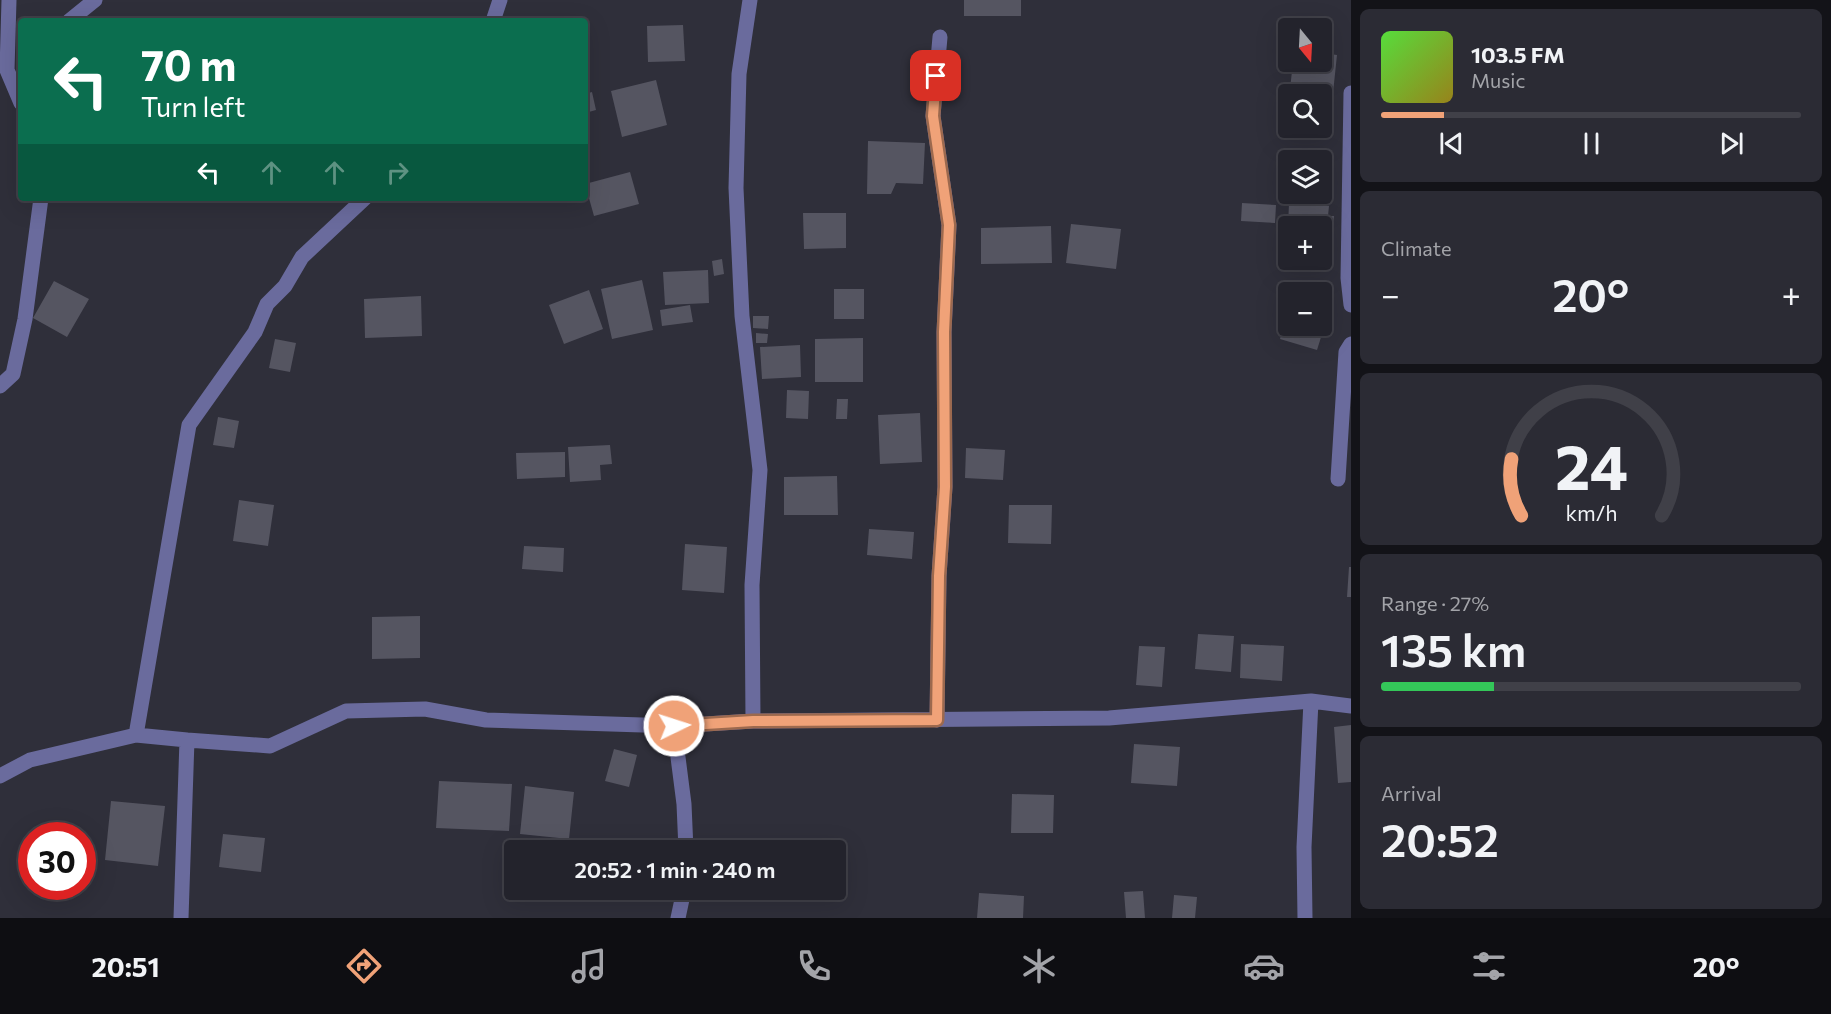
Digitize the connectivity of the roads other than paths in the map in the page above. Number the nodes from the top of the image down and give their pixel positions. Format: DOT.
graph roads {
  1 [pos="9,0"];
  2 [pos="95,0"];
  3 [pos="500,0"];
  4 [pos="750,0"];
  5 [pos="73,18"];
  6 [pos="494,18"];
  7 [pos="940,37"];
  8 [pos="18,61"];
  9 [pos="4,72"];
  10 [pos="18,84"];
  11 [pos="1351,93"];
  12 [pos="18,97"];
  13 [pos="41,201"];
  14 [pos="362,201"];
  15 [pos="1350,278"];
  16 [pos="1351,305"];
  17 [pos="1351,344"];
  18 [pos="0,386"];
  19 [pos="1338,479"];
  20 [pos="1311,701"];
  21 [pos="1351,705"];
  22 [pos="937,720"];
  23 [pos="753,721"];
  24 [pos="674,726"];
  25 [pos="136,735"];
  26 [pos="188,740"];
  27 [pos="0,776"];
  28 [pos="686,840"];
  29 [pos="682,900"];
  30 [pos="181,918"];
  31 [pos="678,918"];
  32 [pos="1305,918"];
  1 -- 9 [label="street"];
  2 -- 5 [label="street"];
  3 -- 6 [label="street"];
  4 -- 23 [label="street"];
  7 -- 22 [label="street"];
  8 -- 9 [label="street"];
  9 -- 10 [label="street"];
  9 -- 12 [label="street"];
  11 -- 15 [label="street"];
  13 -- 18 [label="street"];
  14 -- 25 [label="street"];
  15 -- 16 [label="street"];
  17 -- 19 [label="street"];
  20 -- 21 [label="street"];
  20 -- 22 [label="street"];
  20 -- 32 [label="street"];
  22 -- 23 [label="street"];
  23 -- 24 [label="street"];
  24 -- 26 [label="street"];
  24 -- 28 [label="street"];
  25 -- 26 [label="street"];
  25 -- 27 [label="street"];
  26 -- 30 [label="street"];
  29 -- 31 [label="street"];
}
